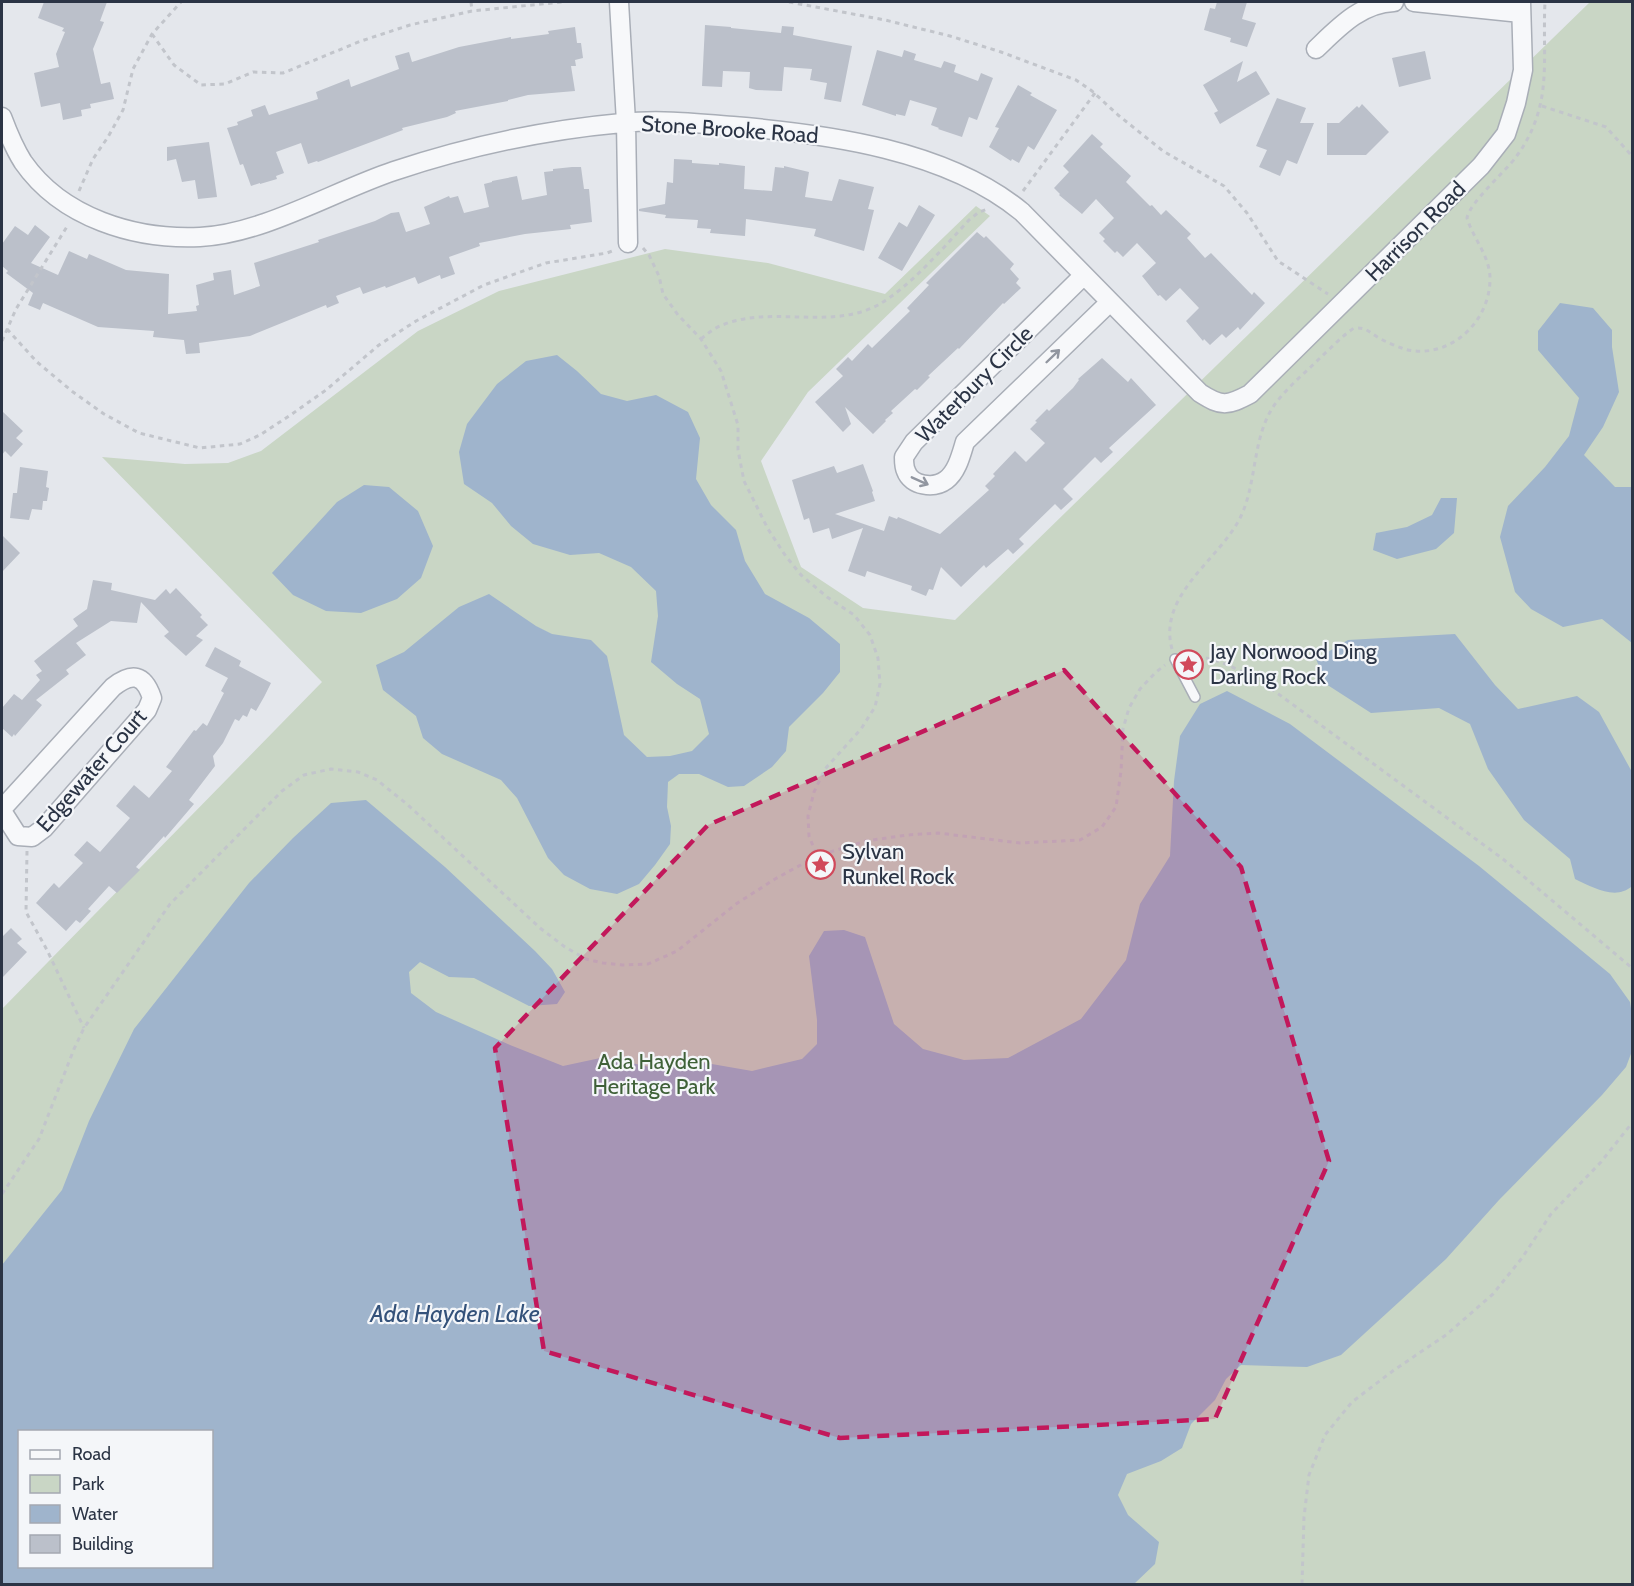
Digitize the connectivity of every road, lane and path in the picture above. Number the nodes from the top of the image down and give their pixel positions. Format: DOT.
graph roads {
  1 [pos="181,2"];
  2 [pos="471,2"];
  3 [pos="562,2"];
  4 [pos="619,2"];
  5 [pos="789,2"];
  6 [pos="1394,2"];
  7 [pos="1414,2"];
  8 [pos="1545,2"];
  9 [pos="1521,7"];
  10 [pos="472,11"];
  11 [pos="152,34"];
  12 [pos="1316,49"];
  13 [pos="1095,93"];
  14 [pos="1542,106"];
  15 [pos="2,117"];
  16 [pos="626,122"];
  17 [pos="1632,156"];
  18 [pos="1009,201"];
  19 [pos="76,208"];
  20 [pos="628,243"];
  21 [pos="1084,275"];
  22 [pos="1110,302"];
  23 [pos="1341,304"];
  24 [pos="7,329"];
  25 [pos="701,339"];
  26 [pos="2,341"];
  27 [pos="1216,404"];
  28 [pos="1175,659"];
  29 [pos="1195,697"];
  30 [pos="2,810"];
  31 [pos="27,836"];
  32 [pos="818,856"];
  33 [pos="1632,968"];
  34 [pos="84,1028"];
  35 [pos="1632,1123"];
  36 [pos="2,1194"];
  37 [pos="1302,1584"];
  1 -- 11 [label="path"];
  2 -- 10 [label="path"];
  3 -- 10 [label="path"];
  4 -- 16 [label="street"];
  5 -- 13 [label="path"];
  6 -- 12 [label="street"];
  7 -- 9 [label="street"];
  8 -- 14 [label="path"];
  9 -- 23 [label="street, Harrison Road"];
  10 -- 11 [label="path"];
  11 -- 19 [label="path"];
  13 -- 18 [label="path"];
  13 -- 23 [label="path"];
  14 -- 17 [label="path"];
  14 -- 28 [label="path"];
  15 -- 19 [label="street, Stone Brooke Road"];
  16 -- 18 [label="street, Stone Brooke Road"];
  16 -- 19 [label="street, Stone Brooke Road"];
  16 -- 20 [label="street"];
  18 -- 21 [label="street, Stone Brooke Road"];
  18 -- 25 [label="path"];
  19 -- 24 [label="path"];
  20 -- 24 [label="path"];
  20 -- 25 [label="path"];
  21 -- 22 [label="street, Stone Brooke Road"];
  21 -- 22 [label="street, Waterbury Circle, one-way"];
  22 -- 27 [label="street, Stone Brooke Road"];
  23 -- 27 [label="street, Harrison Road"];
  24 -- 26 [label="path"];
  25 -- 32 [label="path"];
  28 -- 29 [label="lane"];
  28 -- 32 [label="path"];
  28 -- 33 [label="path"];
  30 -- 31 [label="street, Edgewater Court"];
  30 -- 31 [label="street, Edgewater Court"];
  31 -- 34 [label="path"];
  32 -- 34 [label="path"];
  34 -- 36 [label="path"];
  35 -- 37 [label="path"];
}
